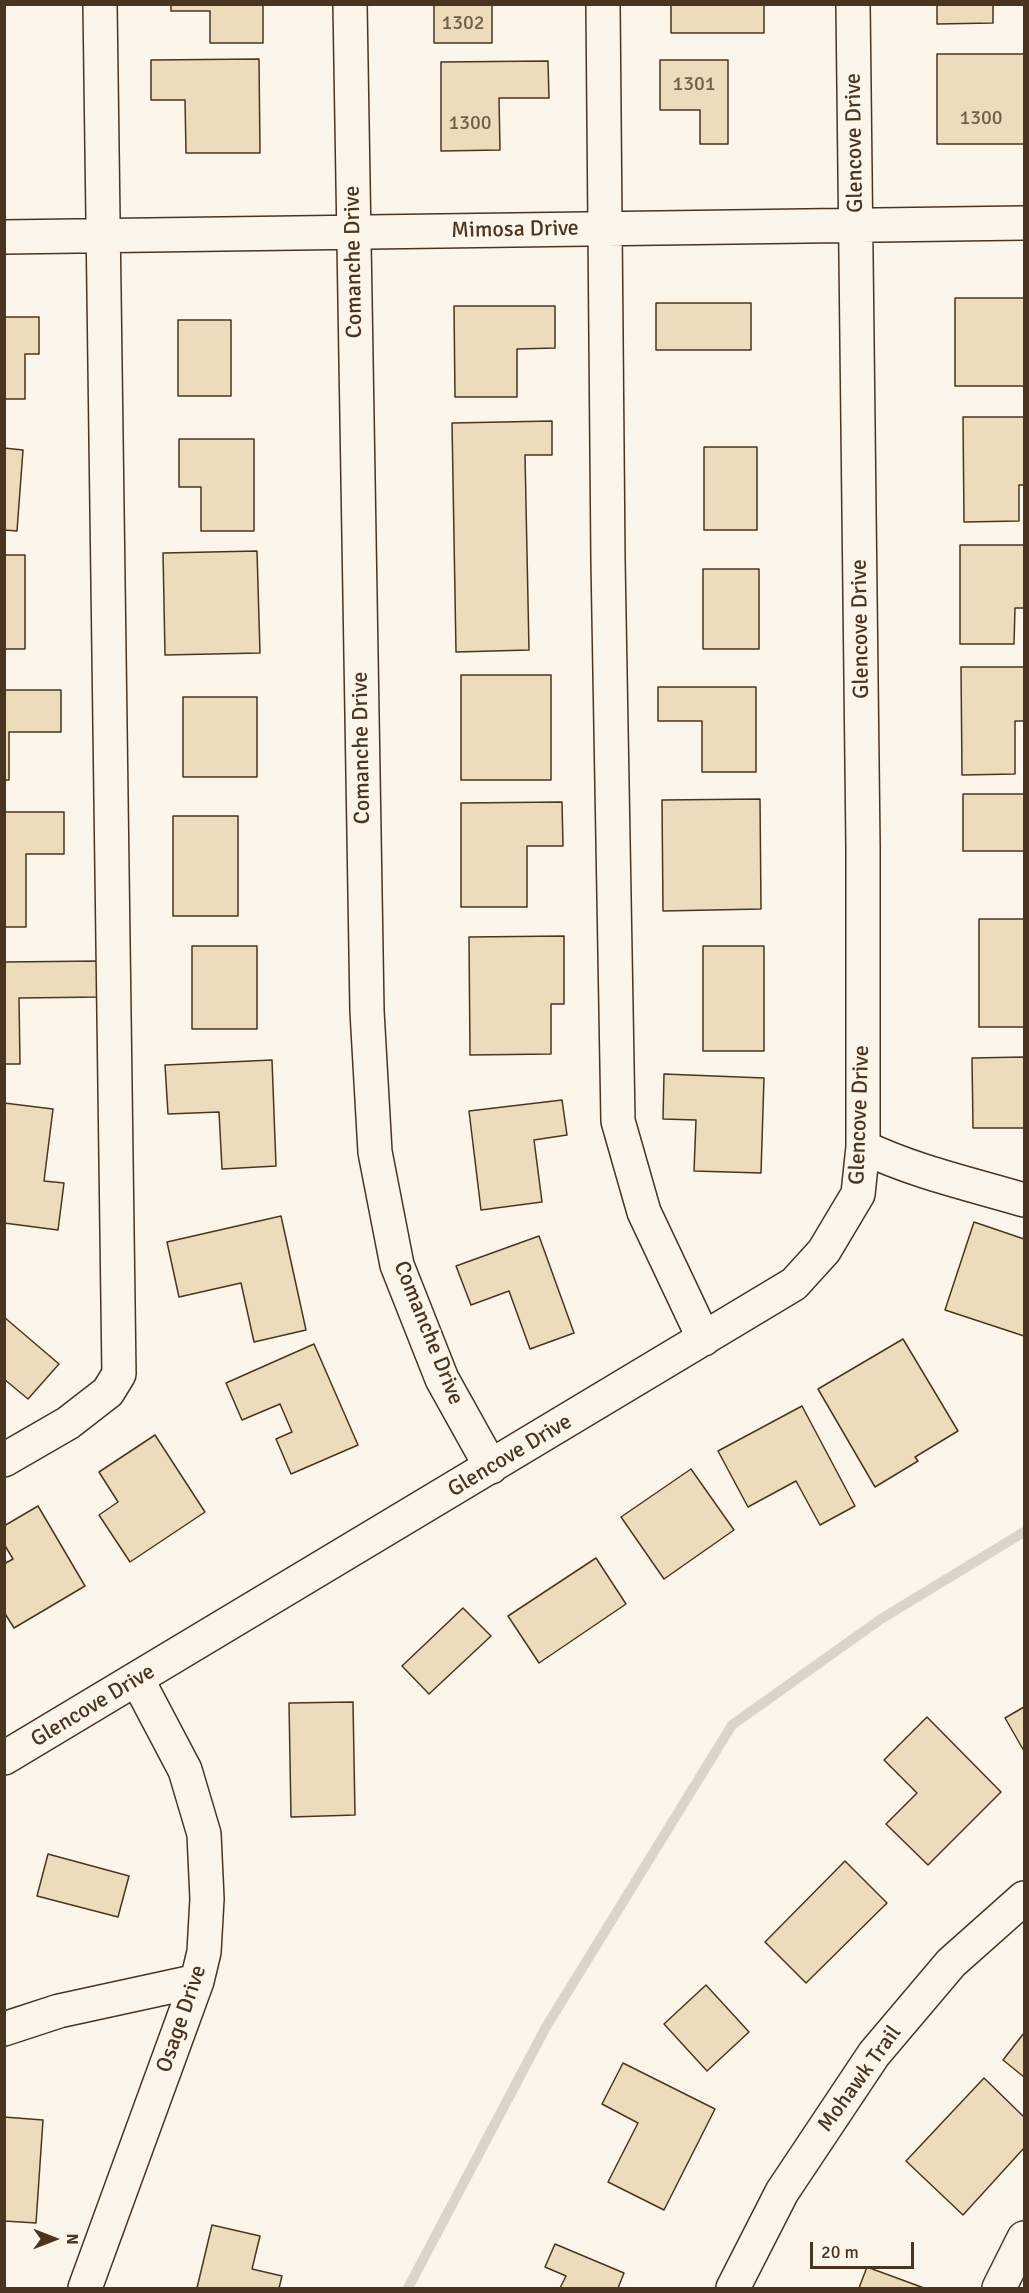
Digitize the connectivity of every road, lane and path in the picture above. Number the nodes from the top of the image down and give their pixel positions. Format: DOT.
graph roads {
  1 [pos="100,4"];
  2 [pos="350,4"];
  3 [pos="603,4"];
  4 [pos="853,4"];
  5 [pos="1024,223"];
  6 [pos="856,225"];
  7 [pos="605,229"];
  8 [pos="353,232"];
  9 [pos="104,236"];
  10 [pos="4,237"];
  11 [pos="863,1147"];
  12 [pos="1024,1200"];
  13 [pos="704,1339"];
  14 [pos="4,1460"];
  15 [pos="491,1467"];
  16 [pos="137,1679"];
  17 [pos="4,1758"];
  18 [pos="1024,1898"];
  19 [pos="197,1981"];
  20 [pos="4,2029"];
  21 [pos="1024,2238"];
  22 [pos="85,2289"];
  23 [pos="733,2289"];
  24 [pos="999,2289"];
  1 -- 9 [label="street"];
  2 -- 8 [label="street, Comanche Drive"];
  3 -- 7 [label="street"];
  4 -- 6 [label="street, Glencove Drive"];
  5 -- 6 [label="street, Mimosa Drive"];
  6 -- 7 [label="street, Mimosa Drive"];
  6 -- 11 [label="street, Glencove Drive"];
  7 -- 8 [label="street, Mimosa Drive"];
  7 -- 13 [label="street"];
  8 -- 9 [label="street, Mimosa Drive"];
  8 -- 15 [label="street, Comanche Drive"];
  9 -- 10 [label="street, Mimosa Drive"];
  9 -- 14 [label="street"];
  11 -- 12 [label="street"];
  11 -- 13 [label="street, Glencove Drive"];
  13 -- 15 [label="street, Glencove Drive"];
  15 -- 16 [label="street, Glencove Drive"];
  16 -- 17 [label="street, Glencove Drive"];
  16 -- 19 [label="street, Osage Drive"];
  18 -- 23 [label="street, Mohawk Trail"];
  19 -- 20 [label="street"];
  19 -- 22 [label="street, Osage Drive"];
  21 -- 24 [label="street"];
}
